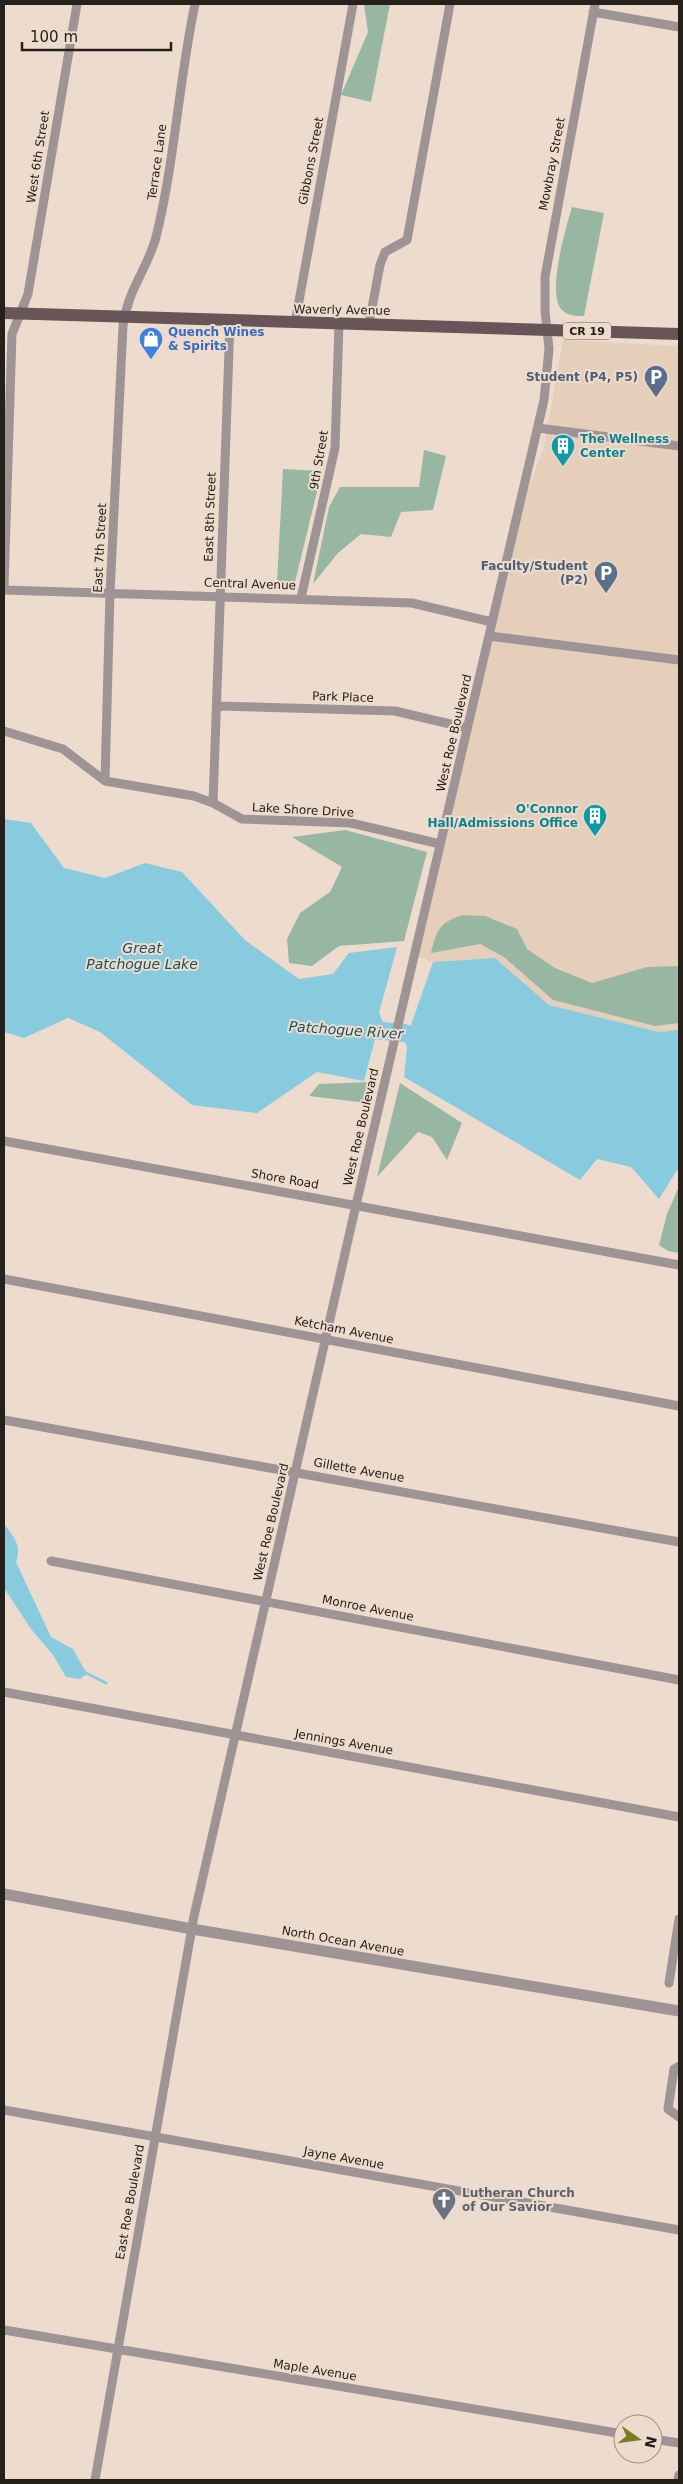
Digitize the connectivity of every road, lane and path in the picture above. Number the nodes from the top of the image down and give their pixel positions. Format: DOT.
graph roads {
  1 [pos="77,4"];
  2 [pos="195,4"];
  3 [pos="353,4"];
  4 [pos="450,4"];
  5 [pos="594,8"];
  6 [pos="679,27"];
  7 [pos="4,314"];
  8 [pos="20,314"];
  9 [pos="124,317"];
  10 [pos="230,321"];
  11 [pos="295,323"];
  12 [pos="339,324"];
  13 [pos="369,324"];
  14 [pos="547,330"];
  15 [pos="679,334"];
  16 [pos="538,428"];
  17 [pos="679,446"];
  18 [pos="4,588"];
  19 [pos="110,593"];
  20 [pos="220,596"];
  21 [pos="301,598"];
  22 [pos="492,622"];
  23 [pos="489,636"];
  24 [pos="679,660"];
  25 [pos="217,706"];
  26 [pos="467,728"];
  27 [pos="4,731"];
  28 [pos="105,781"];
  29 [pos="213,803"];
  30 [pos="440,844"];
  31 [pos="4,1141"];
  32 [pos="356,1205"];
  33 [pos="679,1265"];
  34 [pos="4,1279"];
  35 [pos="325,1340"];
  36 [pos="679,1406"];
  37 [pos="4,1420"];
  38 [pos="296,1471"];
  39 [pos="679,1542"];
  40 [pos="51,1561"];
  41 [pos="266,1601"];
  42 [pos="679,1680"];
  43 [pos="4,1692"];
  44 [pos="235,1735"];
  45 [pos="679,1817"];
  46 [pos="4,1894"];
  47 [pos="679,1919"];
  48 [pos="192,1929"];
  49 [pos="669,1983"];
  50 [pos="679,2011"];
  51 [pos="679,2066"];
  52 [pos="4,2110"];
  53 [pos="679,2117"];
  54 [pos="154,2137"];
  55 [pos="679,2230"];
  56 [pos="4,2330"];
  57 [pos="117,2350"];
  58 [pos="613,2432"];
  59 [pos="663,2441"];
  60 [pos="679,2443"];
  61 [pos="679,2475"];
  62 [pos="95,2480"];
  63 [pos="678,2480"];
  1 -- 8 [label="street, West 6th Street"];
  2 -- 9 [label="street, Terrace Lane"];
  3 -- 11 [label="street, Gibbons Street"];
  4 -- 13 [label="street"];
  5 -- 6 [label="street"];
  5 -- 14 [label="street, Mowbray Street"];
  7 -- 8 [label="main road, Waverly Avenue / CR 19"];
  8 -- 9 [label="main road, Waverly Avenue / CR 19"];
  8 -- 18 [label="street, West 6th Street"];
  9 -- 10 [label="main road, Waverly Avenue / CR 19"];
  9 -- 19 [label="street, East 7th Street"];
  10 -- 11 [label="main road, Waverly Avenue / CR 19"];
  10 -- 20 [label="street, East 8th Street"];
  11 -- 12 [label="main road, Waverly Avenue / CR 19"];
  12 -- 13 [label="main road, Waverly Avenue / CR 19"];
  12 -- 21 [label="street, 9th Street"];
  13 -- 14 [label="main road, Waverly Avenue / CR 19"];
  14 -- 15 [label="main road, Waverly Avenue / CR 19"];
  14 -- 16 [label="street, West Roe Boulevard"];
  16 -- 17 [label="street"];
  16 -- 22 [label="street, West Roe Boulevard"];
  18 -- 19 [label="street, Central Avenue"];
  19 -- 20 [label="street, Central Avenue"];
  19 -- 28 [label="street, East 7th Street"];
  20 -- 21 [label="street, Central Avenue"];
  20 -- 25 [label="street, East 8th Street"];
  21 -- 22 [label="street, Central Avenue"];
  22 -- 23 [label="street, West Roe Boulevard"];
  23 -- 24 [label="street"];
  23 -- 26 [label="street, West Roe Boulevard"];
  25 -- 26 [label="street, Park Place"];
  25 -- 29 [label="street, East 8th Street"];
  26 -- 30 [label="street, West Roe Boulevard"];
  27 -- 28 [label="street, Lake Shore Drive"];
  28 -- 29 [label="street, Lake Shore Drive"];
  29 -- 30 [label="street, Lake Shore Drive"];
  30 -- 32 [label="street, West Roe Boulevard"];
  31 -- 32 [label="street, Shore Road"];
  32 -- 33 [label="street, Shore Road"];
  32 -- 35 [label="street, West Roe Boulevard"];
  34 -- 35 [label="street, Ketcham Avenue"];
  35 -- 36 [label="street, Ketcham Avenue"];
  35 -- 38 [label="street, West Roe Boulevard"];
  37 -- 38 [label="street, Gillette Avenue"];
  38 -- 39 [label="street, Gillette Avenue"];
  38 -- 41 [label="street, West Roe Boulevard"];
  40 -- 41 [label="street, Monroe Avenue"];
  41 -- 42 [label="street, Monroe Avenue"];
  41 -- 44 [label="street, West Roe Boulevard"];
  43 -- 44 [label="street, Jennings Avenue"];
  44 -- 45 [label="street, Jennings Avenue"];
  44 -- 48 [label="street, West Roe Boulevard"];
  46 -- 48 [label="street, North Ocean Avenue"];
  47 -- 49 [label="street"];
  48 -- 50 [label="street, North Ocean Avenue"];
  48 -- 54 [label="street, East Roe Boulevard"];
  51 -- 53 [label="street"];
  52 -- 54 [label="street, Jayne Avenue"];
  54 -- 55 [label="street, Jayne Avenue"];
  54 -- 57 [label="street, East Roe Boulevard"];
  56 -- 57 [label="street, Maple Avenue"];
  57 -- 58 [label="street, Maple Avenue"];
  57 -- 62 [label="street, East Roe Boulevard"];
  59 -- 60 [label="street"];
  61 -- 63 [label="street"];
}
